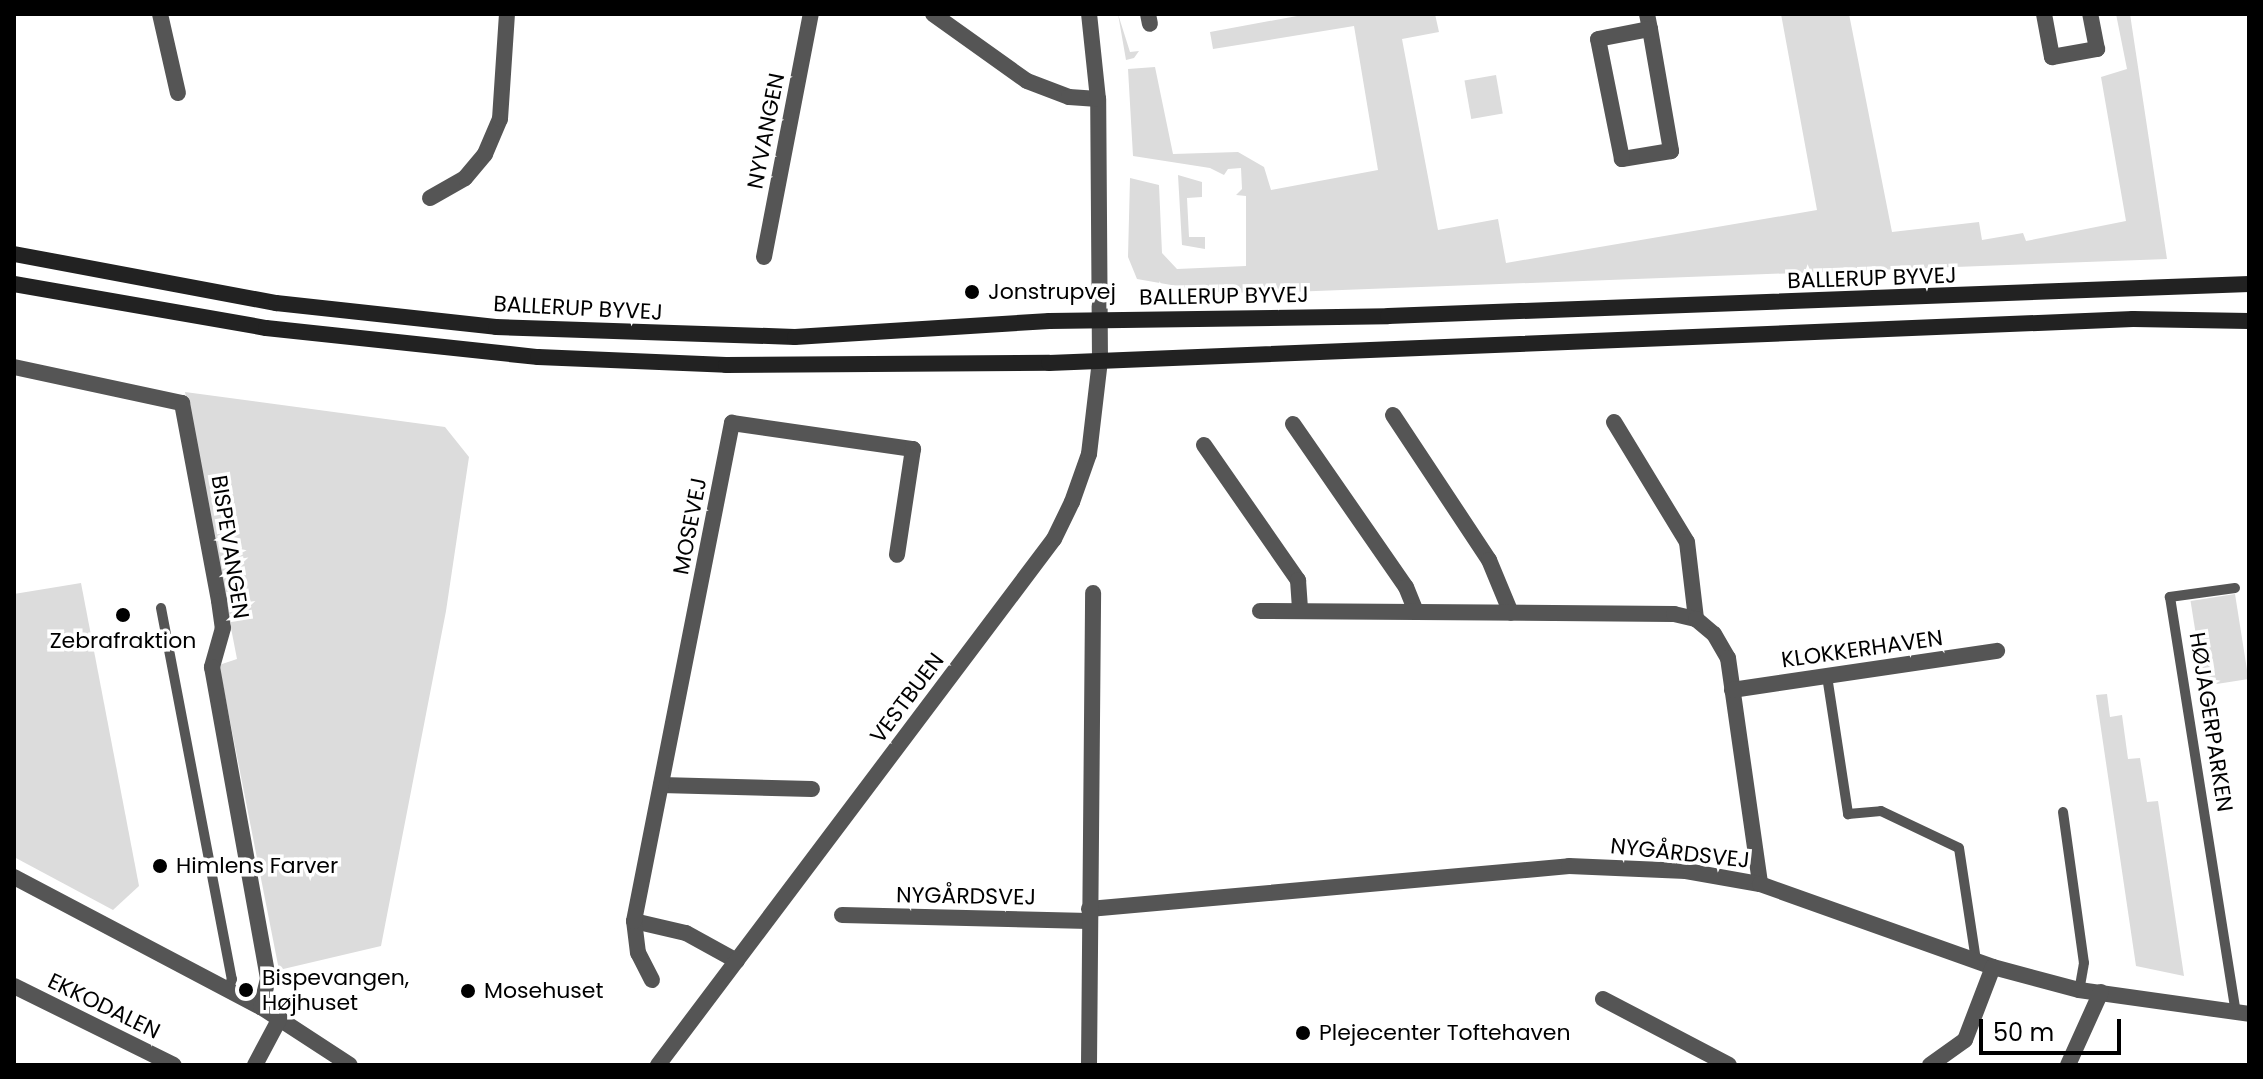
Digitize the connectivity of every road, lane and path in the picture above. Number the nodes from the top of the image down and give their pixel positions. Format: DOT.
graph roads {
  1 [pos="160,14"];
  2 [pos="507,14"];
  3 [pos="811,14"];
  4 [pos="933,14"];
  5 [pos="1089,14"];
  6 [pos="2044,14"];
  7 [pos="2090,14"];
  8 [pos="1649,22"];
  9 [pos="178,93"];
  10 [pos="1098,99"];
  11 [pos="430,198"];
  12 [pos="14,254"];
  13 [pos="764,257"];
  14 [pos="14,284"];
  15 [pos="2249,284"];
  16 [pos="1098,320"];
  17 [pos="2249,321"];
  18 [pos="1100,361"];
  19 [pos="14,367"];
  20 [pos="1393,415"];
  21 [pos="1614,422"];
  22 [pos="1293,424"];
  23 [pos="1204,445"];
  24 [pos="897,555"];
  25 [pos="2235,588"];
  26 [pos="1093,593"];
  27 [pos="161,608"];
  28 [pos="1260,611"];
  29 [pos="1300,611"];
  30 [pos="1416,612"];
  31 [pos="1511,613"];
  32 [pos="1696,619"];
  33 [pos="1997,651"];
  34 [pos="1827,676"];
  35 [pos="1732,690"];
  36 [pos="661,785"];
  37 [pos="812,789"];
  38 [pos="2063,812"];
  39 [pos="14,877"];
  40 [pos="1760,884"];
  41 [pos="842,915"];
  42 [pos="1089,915"];
  43 [pos="634,921"];
  44 [pos="737,961"];
  45 [pos="1976,961"];
  46 [pos="1993,967"];
  47 [pos="652,980"];
  48 [pos="14,986"];
  49 [pos="228,990"];
  50 [pos="2079,990"];
  51 [pos="2101,992"];
  52 [pos="1603,999"];
  53 [pos="261,1007"];
  54 [pos="2243,1013"];
  55 [pos="280,1018"];
  56 [pos="1720,1063"];
  57 [pos="174,1065"];
  58 [pos="255,1065"];
  59 [pos="350,1065"];
  60 [pos="658,1065"];
  61 [pos="1089,1065"];
  62 [pos="1930,1065"];
  63 [pos="2068,1065"];
  1 -- 9 [label="street"];
  2 -- 11 [label="street"];
  3 -- 13 [label="street, NYVANGEN"];
  4 -- 10 [label="street"];
  5 -- 10 [label="street"];
  6 -- 7 [label="street"];
  8 -- 8 [label="street"];
  10 -- 16 [label="street"];
  12 -- 16 [label="main road, BALLERUP BYVEJ"];
  14 -- 18 [label="main road"];
  15 -- 16 [label="main road, BALLERUP BYVEJ"];
  16 -- 18 [label="street, VESTBUEN"];
  17 -- 18 [label="main road"];
  18 -- 44 [label="street, VESTBUEN"];
  19 -- 53 [label="street, BISPEVANGEN"];
  20 -- 31 [label="street"];
  21 -- 32 [label="street"];
  22 -- 30 [label="street"];
  23 -- 29 [label="street"];
  24 -- 36 [label="street, MOSEVEJ"];
  25 -- 54 [label="lane, HØJAGERPARKEN"];
  26 -- 42 [label="street"];
  27 -- 49 [label="lane"];
  28 -- 29 [label="street"];
  29 -- 30 [label="street"];
  30 -- 31 [label="street"];
  31 -- 32 [label="street"];
  32 -- 35 [label="street"];
  33 -- 34 [label="street, KLOKKERHAVEN"];
  34 -- 35 [label="street, KLOKKERHAVEN"];
  34 -- 45 [label="lane"];
  35 -- 40 [label="street"];
  36 -- 37 [label="street"];
  36 -- 43 [label="street, MOSEVEJ"];
  38 -- 50 [label="lane"];
  39 -- 49 [label="street"];
  40 -- 42 [label="street, NYGÅRDSVEJ"];
  40 -- 45 [label="street, NYGÅRDSVEJ"];
  41 -- 42 [label="street, NYGÅRDSVEJ"];
  42 -- 61 [label="street"];
  43 -- 44 [label="street"];
  43 -- 47 [label="street, MOSEVEJ"];
  44 -- 60 [label="street, VESTBUEN"];
  45 -- 46 [label="street, NYGÅRDSVEJ"];
  46 -- 50 [label="street, NYGÅRDSVEJ"];
  46 -- 62 [label="street"];
  48 -- 57 [label="street, EKKODALEN"];
  49 -- 53 [label="street"];
  50 -- 51 [label="street, NYGÅRDSVEJ"];
  51 -- 54 [label="street, NYGÅRDSVEJ"];
  51 -- 63 [label="street"];
  52 -- 56 [label="street"];
  53 -- 55 [label="street"];
  55 -- 58 [label="street"];
  55 -- 59 [label="street"];
}
